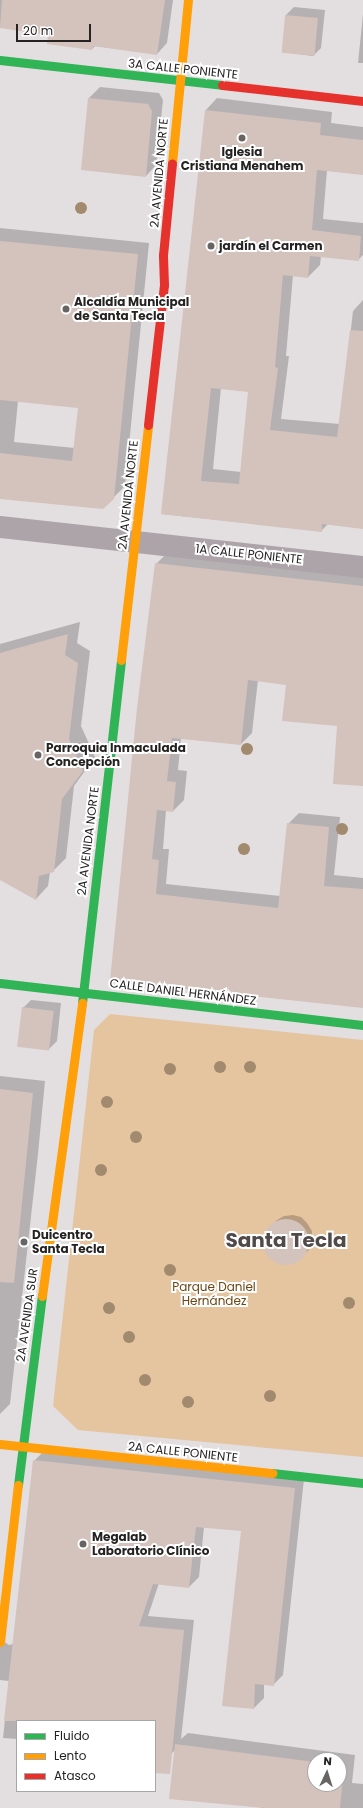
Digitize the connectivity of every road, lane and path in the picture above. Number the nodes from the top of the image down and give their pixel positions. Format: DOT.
graph roads {
  1 [pos="188,0"];
  2 [pos="0,60"];
  3 [pos="180,80"];
  4 [pos="363,101"];
  5 [pos="0,527"];
  6 [pos="135,541"];
  7 [pos="363,567"];
  8 [pos="0,983"];
  9 [pos="83,992"];
  10 [pos="363,1025"];
  11 [pos="0,1444"];
  12 [pos="22,1447"];
  13 [pos="363,1483"];
  14 [pos="0,1642"];
  1 -- 3 [label="street, 2A AVENIDA NORTE"];
  2 -- 3 [label="street, 3A CALLE PONIENTE"];
  3 -- 4 [label="street, 3A CALLE PONIENTE"];
  3 -- 6 [label="street, 2A AVENIDA NORTE"];
  5 -- 6 [label="street, 1A CALLE PONIENTE"];
  6 -- 7 [label="street, 1A CALLE PONIENTE"];
  6 -- 9 [label="street, 2A AVENIDA NORTE"];
  8 -- 9 [label="street, CALLE DANIEL HERNÁNDEZ"];
  9 -- 10 [label="street, CALLE DANIEL HERNÁNDEZ"];
  9 -- 12 [label="street, 2A AVENIDA SUR"];
  11 -- 12 [label="street, 2A CALLE PONIENTE"];
  12 -- 13 [label="street, 2A CALLE PONIENTE"];
  12 -- 14 [label="street, 2A AVENIDA SUR"];
}
